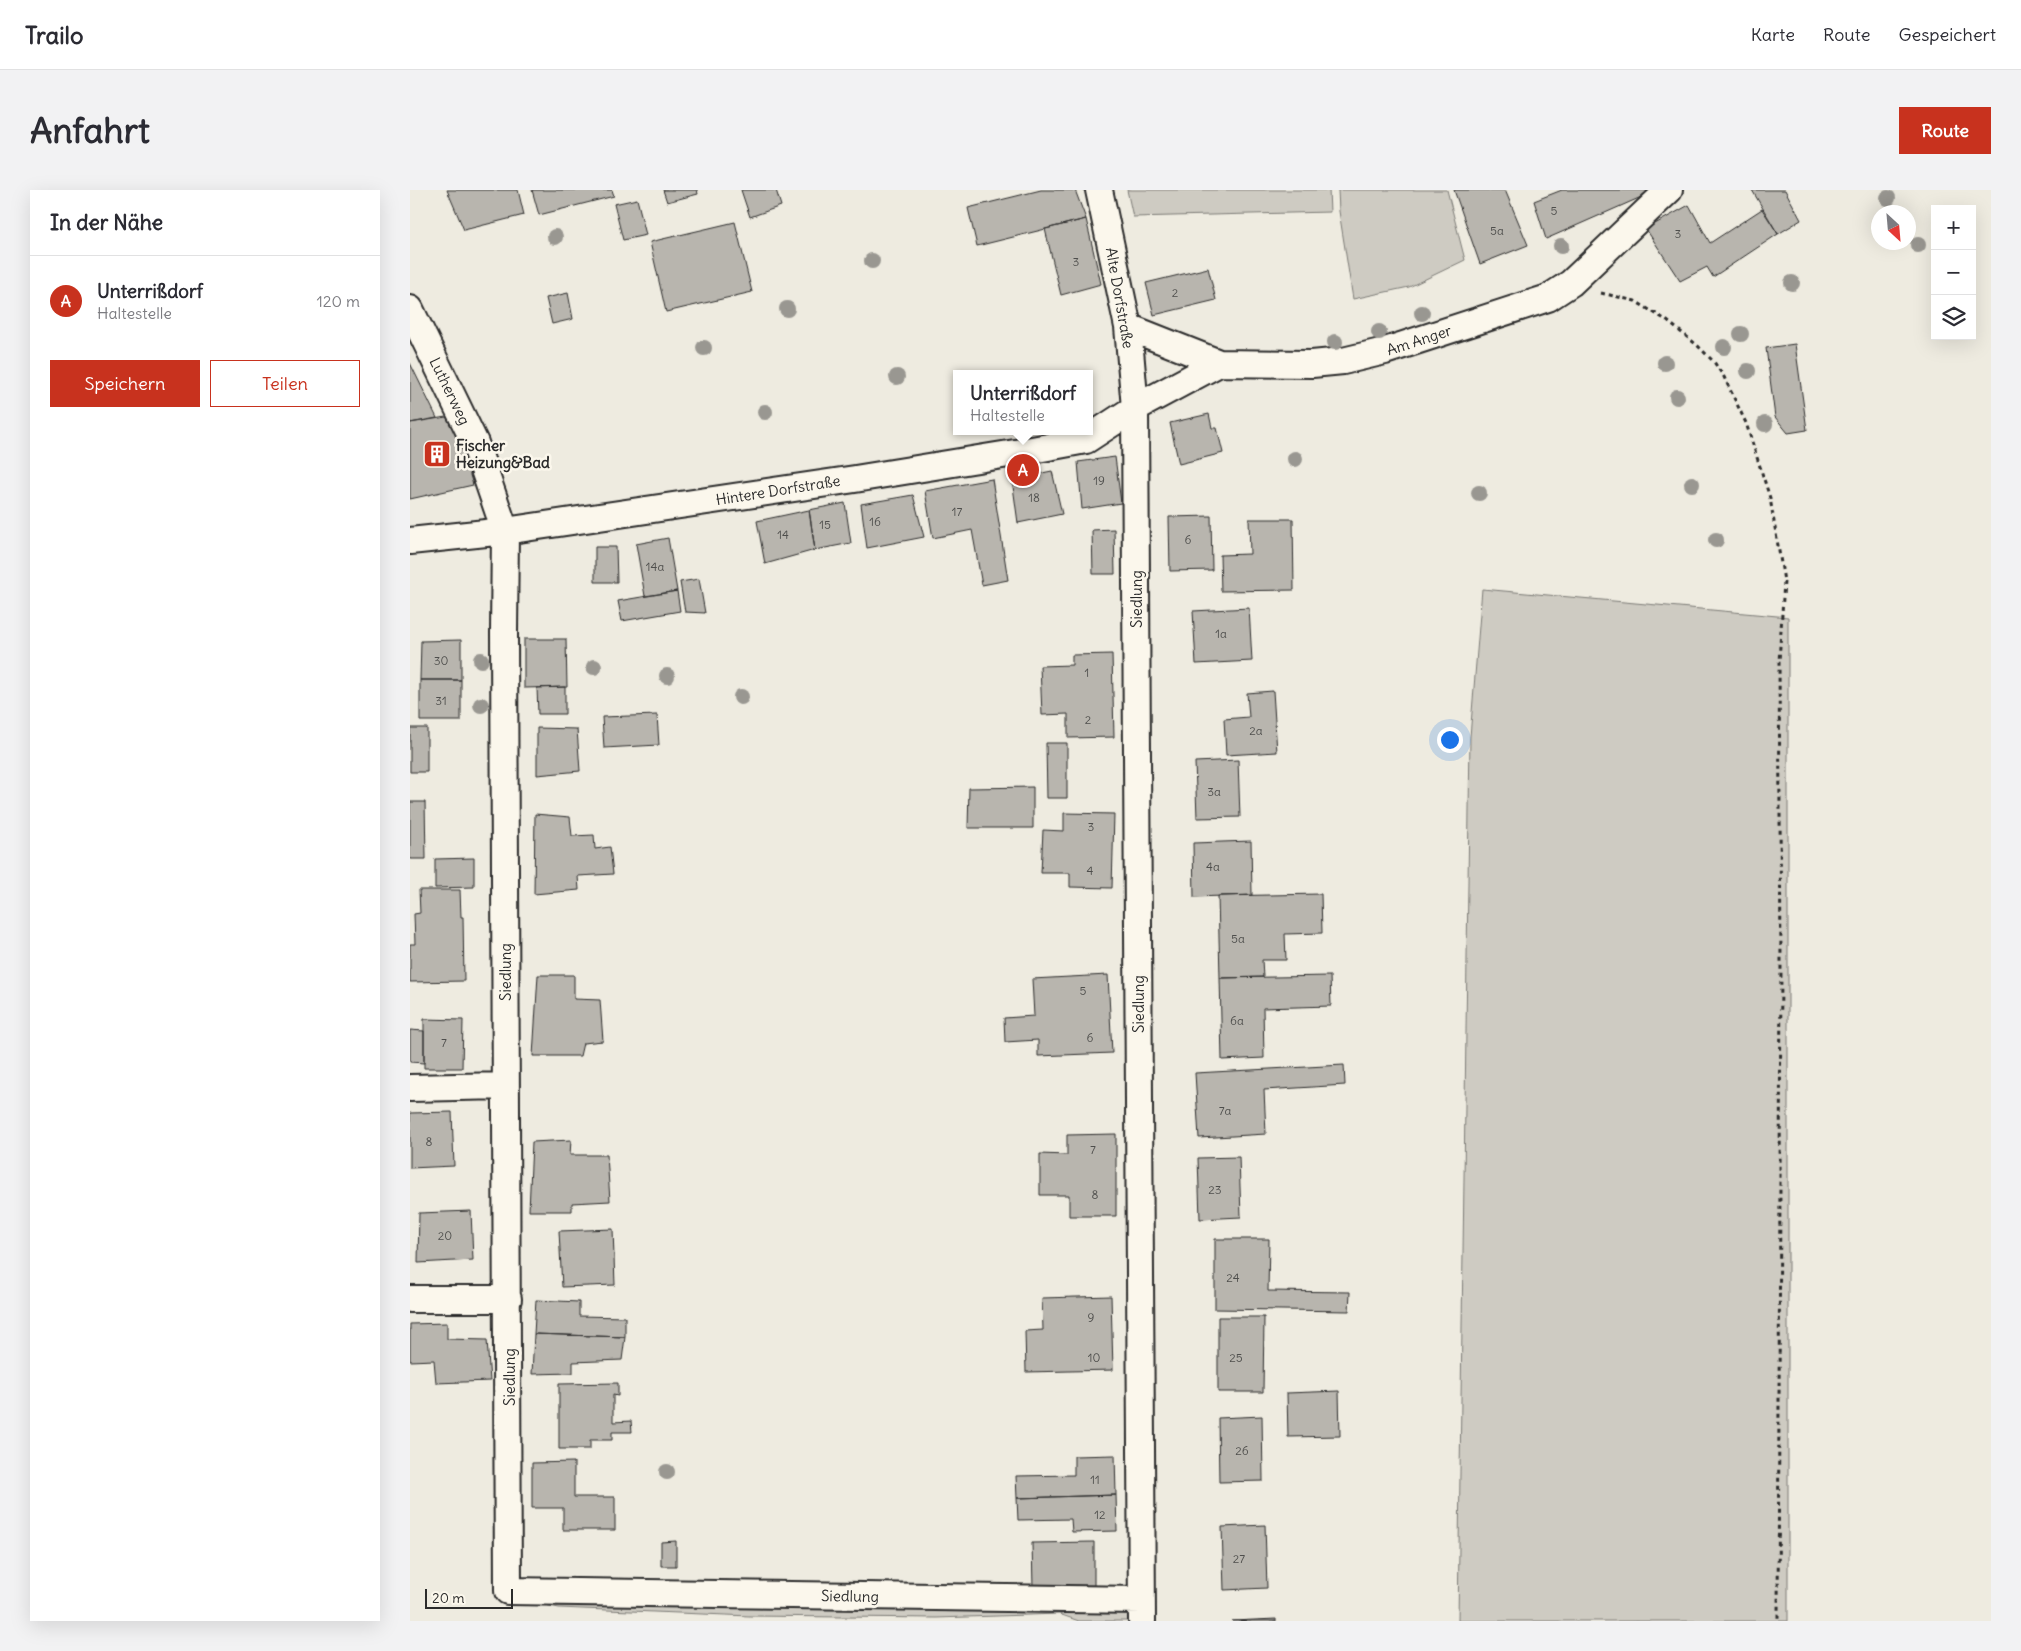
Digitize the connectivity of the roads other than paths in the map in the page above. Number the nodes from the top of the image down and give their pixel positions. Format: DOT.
graph roads {
  1 [pos="1099,190"];
  2 [pos="1670,190"];
  3 [pos="410,310"];
  4 [pos="1128,327"];
  5 [pos="1219,363"];
  6 [pos="1135,408"];
  7 [pos="505,531"];
  8 [pos="410,540"];
  9 [pos="505,1086"];
  10 [pos="410,1088"];
  11 [pos="410,1299"];
  12 [pos="508,1299"];
  13 [pos="1142,1610"];
  1 -- 4 [label="street, Alte Dorfstraße"];
  2 -- 5 [label="street, Am Anger"];
  3 -- 7 [label="street, Lutherweg"];
  4 -- 5 [label="street"];
  4 -- 6 [label="street, Alte Dorfstraße"];
  5 -- 6 [label="street, Am Anger"];
  6 -- 7 [label="street, Hintere Dorfstraße"];
  6 -- 13 [label="street, Siedlung"];
  7 -- 8 [label="street, Hintere Dorfstraße"];
  7 -- 9 [label="street, Siedlung"];
  9 -- 10 [label="street"];
  9 -- 12 [label="street, Siedlung"];
  11 -- 12 [label="street"];
  12 -- 13 [label="street, Siedlung"];
}
